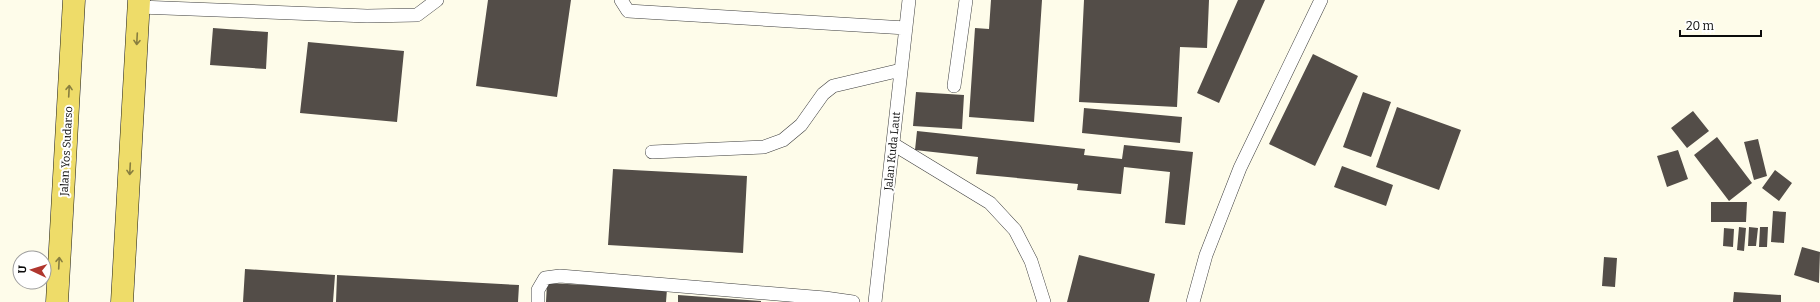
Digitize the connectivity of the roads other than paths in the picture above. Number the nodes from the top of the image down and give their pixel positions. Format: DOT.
graph roads {
  1 [pos="74,0"];
  2 [pos="437,0"];
  3 [pos="621,0"];
  4 [pos="910,0"];
  5 [pos="966,0"];
  6 [pos="1321,0"];
  7 [pos="139,3"];
  8 [pos="906,28"];
  9 [pos="901,70"];
  10 [pos="954,86"];
  11 [pos="893,144"];
  12 [pos="652,152"];
  13 [pos="57,302"];
  14 [pos="122,302"];
  15 [pos="538,302"];
  16 [pos="853,302"];
  17 [pos="875,302"];
  18 [pos="1044,302"];
  19 [pos="1193,302"];
  13 -- 1 [label="main road, Jalan Yos Sudarso, one-way"];
  2 -- 7 [label="lane"];
  3 -- 8 [label="lane"];
  4 -- 8 [label="lane, Jalan Kuda Laut"];
  5 -- 10 [label="lane"];
  6 -- 19 [label="lane"];
  7 -- 14 [label="main road, one-way"];
  8 -- 9 [label="lane, Jalan Kuda Laut"];
  9 -- 11 [label="lane, Jalan Kuda Laut"];
  9 -- 12 [label="lane"];
  11 -- 17 [label="lane, Jalan Kuda Laut"];
  11 -- 18 [label="lane"];
  15 -- 16 [label="lane"];
}
